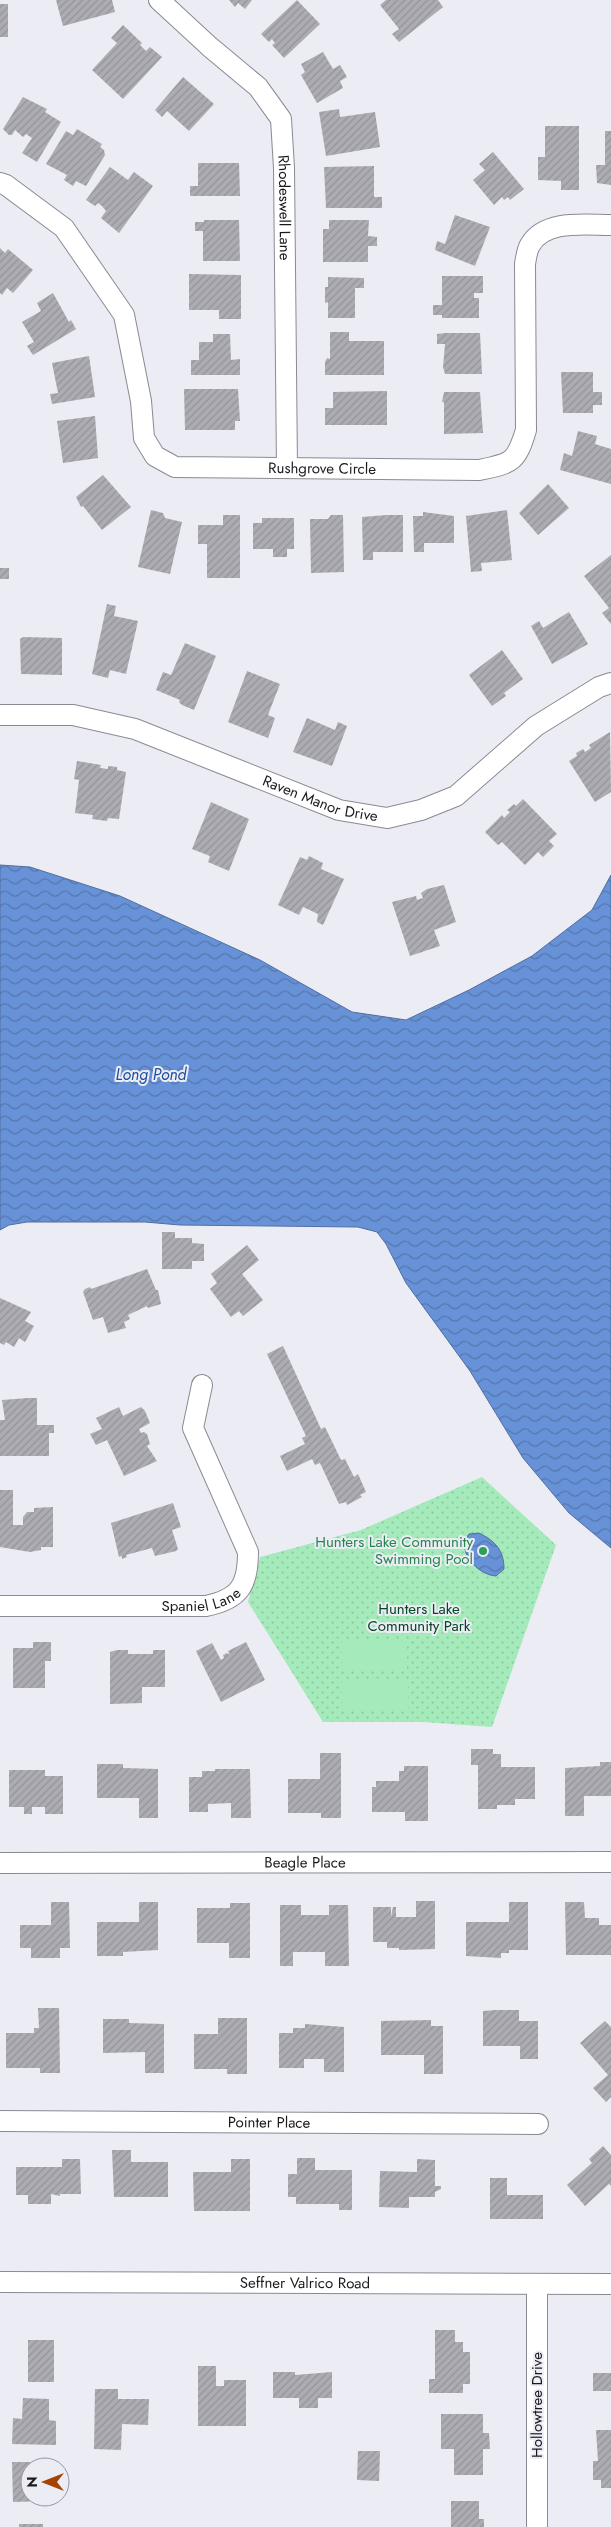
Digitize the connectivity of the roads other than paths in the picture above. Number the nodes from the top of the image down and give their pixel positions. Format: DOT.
graph roads {
  1 [pos="159,0"];
  2 [pos="0,183"];
  3 [pos="611,225"];
  4 [pos="287,468"];
  5 [pos="611,683"];
  6 [pos="0,715"];
  7 [pos="202,1385"];
  8 [pos="0,1606"];
  9 [pos="611,1862"];
  10 [pos="0,1863"];
  11 [pos="0,2120"];
  12 [pos="538,2124"];
  13 [pos="0,2282"];
  14 [pos="537,2284"];
  15 [pos="611,2284"];
  16 [pos="537,2527"];
  1 -- 4 [label="street, Rhodeswell Lane"];
  2 -- 4 [label="street, Rushgrove Circle"];
  3 -- 4 [label="street, Rushgrove Circle"];
  5 -- 6 [label="street, Raven Manor Drive"];
  7 -- 8 [label="street, Spaniel Lane"];
  9 -- 10 [label="street, Beagle Place"];
  11 -- 12 [label="street, Pointer Place"];
  13 -- 14 [label="street, Seffner Valrico Road"];
  14 -- 15 [label="street, Seffner Valrico Road"];
  14 -- 16 [label="street, Hollowtree Drive"];
}
